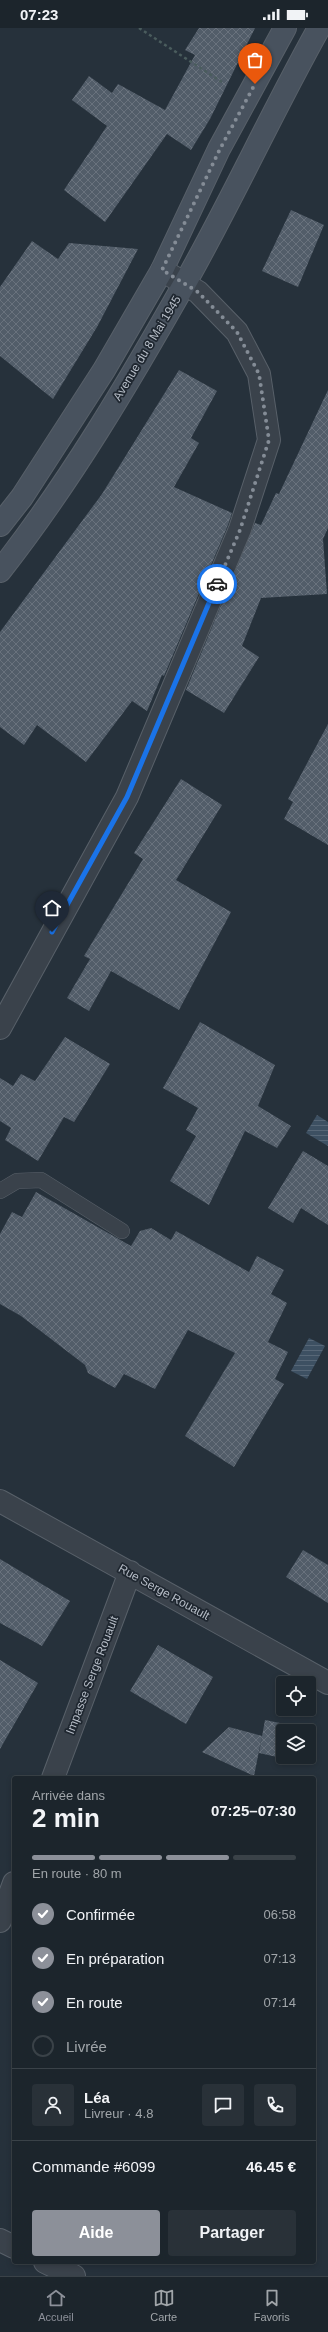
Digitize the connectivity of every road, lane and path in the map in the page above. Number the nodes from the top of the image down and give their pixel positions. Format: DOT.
graph roads {
  1 [pos="139,28"];
  2 [pos="285,28"];
  3 [pos="319,28"];
  4 [pos="248,98"];
  5 [pos="162,270"];
  6 [pos="185,283"];
  7 [pos="0,525"];
  8 [pos="0,572"];
  9 [pos="0,1028"];
  10 [pos="0,1191"];
  11 [pos="122,1231"];
  12 [pos="0,1501"];
  13 [pos="130,1572"];
  14 [pos="328,1683"];
  15 [pos="55,1776"];
  16 [pos="12,1888"];
  17 [pos="0,1921"];
  18 [pos="0,2240"];
  19 [pos="12,2246"];
  20 [pos="49,2264"];
  21 [pos="74,2276"];
  1 -- 4 [label="path"];
  2 -- 4 [label="main road"];
  3 -- 6 [label="main road, Avenue du 8 Mai 1945"];
  4 -- 5 [label="main road"];
  5 -- 6 [label="street"];
  5 -- 7 [label="main road"];
  6 -- 8 [label="main road, Avenue du 8 Mai 1945"];
  6 -- 9 [label="street"];
  10 -- 11 [label="lane"];
  12 -- 13 [label="street, Rue Serge Rouault"];
  13 -- 14 [label="street, Rue Serge Rouault"];
  13 -- 15 [label="street, Impasse Serge Rouault"];
  16 -- 17 [label="street"];
  18 -- 19 [label="street"];
  20 -- 21 [label="street"];
}
